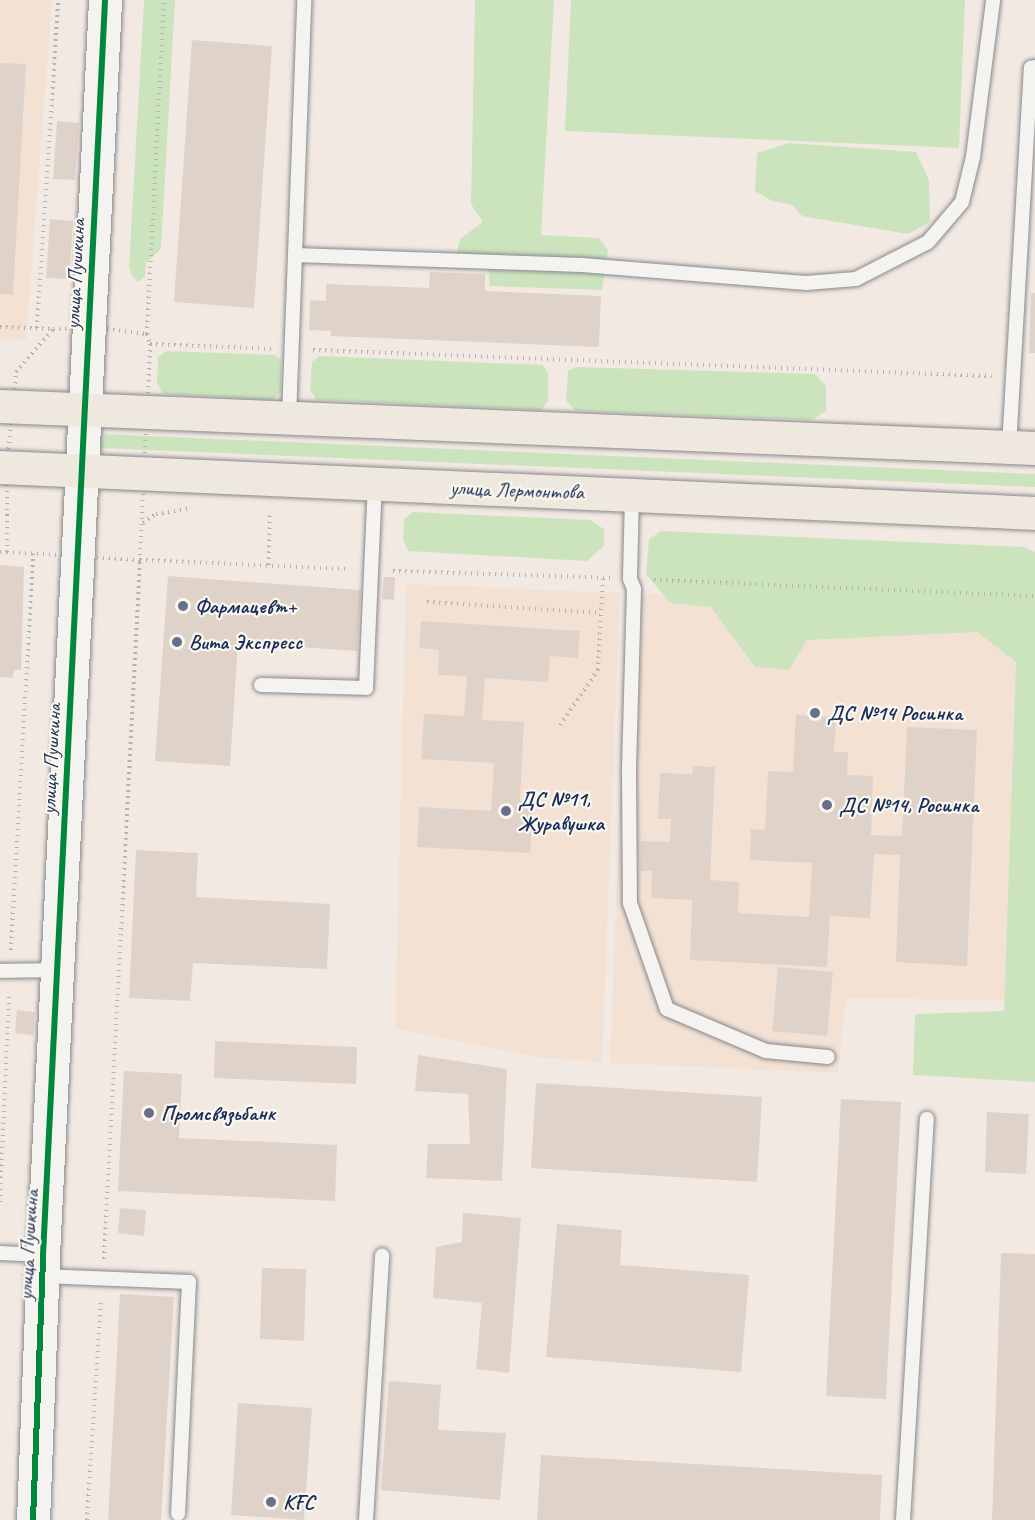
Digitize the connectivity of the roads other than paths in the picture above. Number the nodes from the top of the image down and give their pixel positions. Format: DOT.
graph roads {
  1 [pos="105,0"];
  2 [pos="304,0"];
  3 [pos="993,0"];
  4 [pos="1035,68"];
  5 [pos="295,255"];
  6 [pos="0,406"];
  7 [pos="84,409"];
  8 [pos="289,418"];
  9 [pos="1022,448"];
  10 [pos="0,467"];
  11 [pos="81,471"];
  12 [pos="375,484"];
  13 [pos="632,495"];
  14 [pos="1035,513"];
  15 [pos="261,685"];
  16 [pos="57,970"];
  17 [pos="5,971"];
  18 [pos="828,1057"];
  19 [pos="927,1119"];
  20 [pos="0,1253"];
  21 [pos="382,1255"];
  22 [pos="43,1266"];
  23 [pos="178,1514"];
  24 [pos="33,1520"];
  25 [pos="366,1520"];
  26 [pos="903,1520"];
  1 -- 7 [label="street, улица Пушкина"];
  2 -- 5 [label="lane"];
  3 -- 5 [label="lane"];
  4 -- 9 [label="lane"];
  5 -- 8 [label="lane"];
  6 -- 7 [label="main road"];
  7 -- 8 [label="main road"];
  7 -- 11 [label="street, улица Пушкина"];
  8 -- 9 [label="main road"];
  10 -- 11 [label="main road, улица Лермонтова"];
  11 -- 12 [label="main road, улица Лермонтова"];
  11 -- 16 [label="street, улица Пушкина"];
  12 -- 13 [label="main road, улица Лермонтова"];
  12 -- 15 [label="lane"];
  13 -- 14 [label="main road, улица Лермонтова"];
  13 -- 18 [label="lane"];
  16 -- 17 [label="lane"];
  16 -- 22 [label="street, улица Пушкина"];
  19 -- 26 [label="lane"];
  20 -- 22 [label="lane"];
  21 -- 25 [label="lane"];
  22 -- 23 [label="lane"];
  22 -- 24 [label="street, улица Пушкина"];
}
